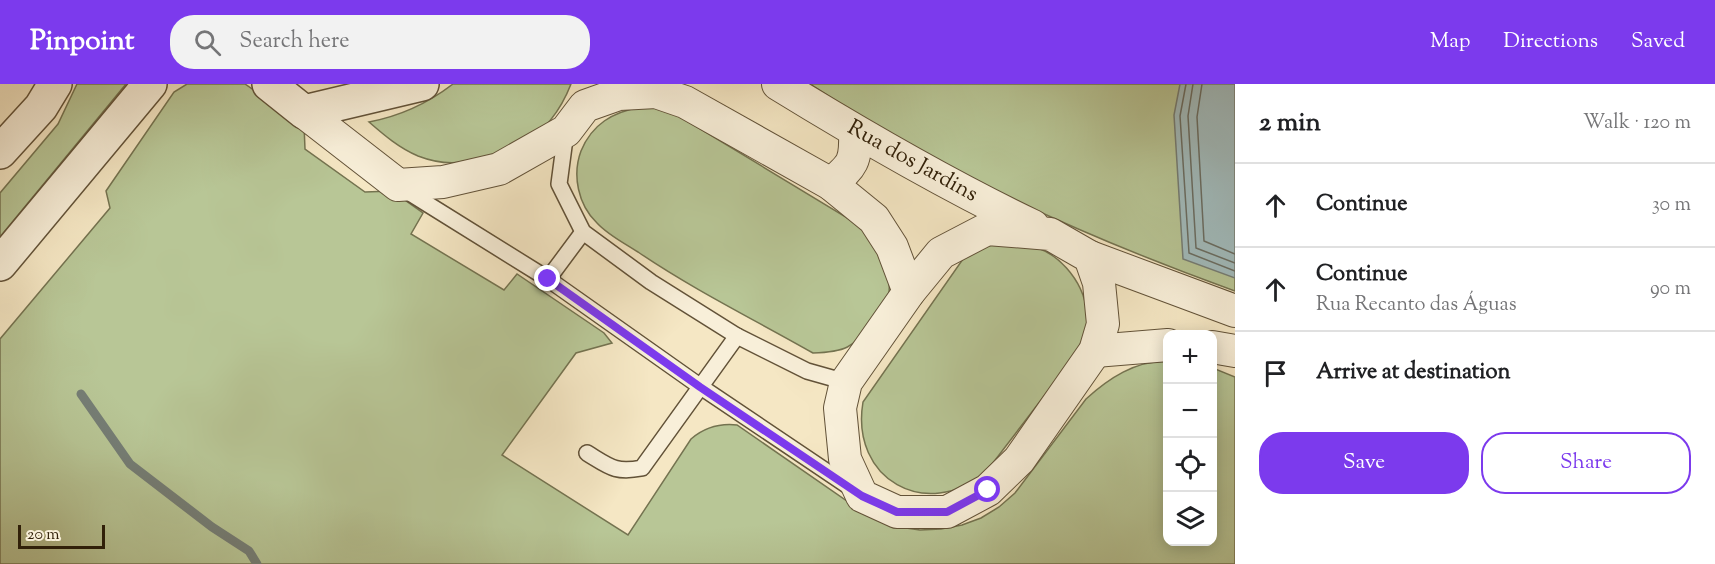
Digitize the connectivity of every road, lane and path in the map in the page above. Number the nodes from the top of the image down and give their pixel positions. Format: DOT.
graph roads {
  1 [pos="55,84"];
  2 [pos="150,84"];
  3 [pos="269,84"];
  4 [pos="422,84"];
  5 [pos="778,84"];
  6 [pos="674,92"];
  7 [pos="586,95"];
  8 [pos="304,112"];
  9 [pos="566,131"];
  10 [pos="855,132"];
  11 [pos="0,152"];
  12 [pos="831,184"];
  13 [pos="398,185"];
  14 [pos="583,232"];
  15 [pos="1050,234"];
  16 [pos="1090,257"];
  17 [pos="0,264"];
  18 [pos="548,279"];
  19 [pos="909,292"];
  20 [pos="1235,311"];
  21 [pos="737,336"];
  22 [pos="1163,345"];
  23 [pos="1217,347"];
  24 [pos="1095,351"];
  25 [pos="1235,351"];
  26 [pos="846,382"];
  27 [pos="700,387"];
  28 [pos="588,453"];
  29 [pos="862,496"];
  1 -- 11 [label="street"];
  2 -- 17 [label="street"];
  3 -- 8 [label="street"];
  4 -- 8 [label="street"];
  5 -- 10 [label="street, Rua dos Jardins"];
  6 -- 7 [label="street"];
  6 -- 12 [label="street"];
  7 -- 9 [label="street"];
  8 -- 13 [label="street"];
  9 -- 13 [label="street"];
  9 -- 14 [label="lane"];
  10 -- 12 [label="street"];
  10 -- 15 [label="street, Rua dos Jardins"];
  12 -- 19 [label="street"];
  13 -- 18 [label="lane"];
  14 -- 18 [label="lane"];
  14 -- 21 [label="lane"];
  15 -- 16 [label="street, Rua dos Jardins"];
  15 -- 19 [label="street"];
  16 -- 20 [label="street, Rua dos Jardins"];
  16 -- 24 [label="street"];
  18 -- 27 [label="lane"];
  19 -- 26 [label="street"];
  21 -- 26 [label="lane"];
  21 -- 27 [label="lane"];
  22 -- 24 [label="street"];
  23 -- 25 [label="street"];
  24 -- 29 [label="street"];
  26 -- 29 [label="street"];
  27 -- 28 [label="lane"];
  27 -- 29 [label="lane"];
}
